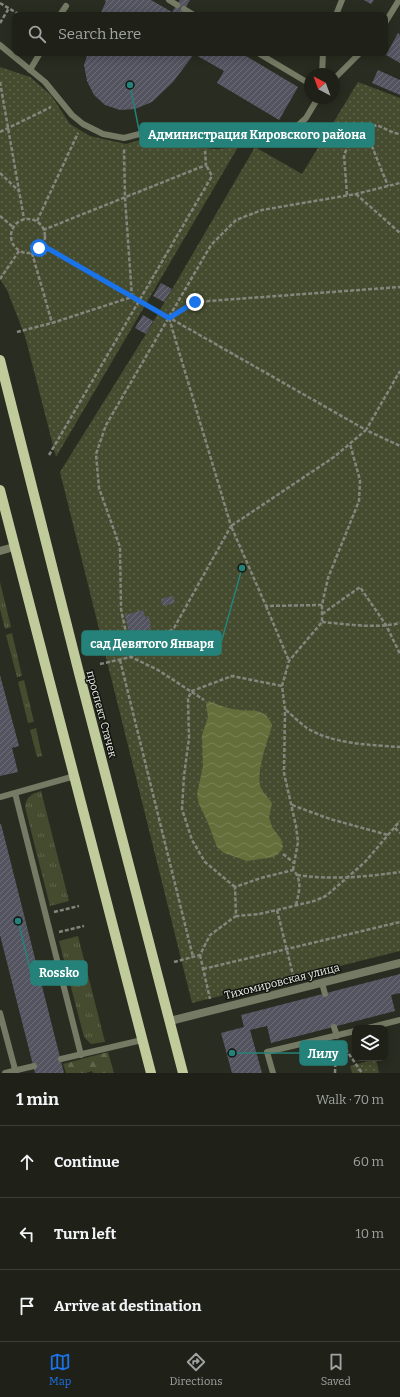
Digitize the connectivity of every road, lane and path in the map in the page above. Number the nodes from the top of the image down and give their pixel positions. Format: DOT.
graph roads {
  1 [pos="169,0"];
  2 [pos="342,0"];
  3 [pos="400,0"];
  4 [pos="0,3"];
  5 [pos="177,5"];
  6 [pos="66,6"];
  7 [pos="8,8"];
  8 [pos="184,9"];
  9 [pos="15,12"];
  10 [pos="62,12"];
  11 [pos="189,12"];
  12 [pos="337,12"];
  13 [pos="388,18"];
  14 [pos="0,23"];
  15 [pos="0,45"];
  16 [pos="12,55"];
  17 [pos="13,56"];
  18 [pos="38,56"];
  19 [pos="263,56"];
  20 [pos="323,56"];
  21 [pos="357,56"];
  22 [pos="322,68"];
  23 [pos="30,70"];
  24 [pos="340,73"];
  25 [pos="304,80"];
  26 [pos="0,82"];
  27 [pos="61,102"];
  28 [pos="314,104"];
  29 [pos="83,124"];
  30 [pos="8,128"];
  31 [pos="365,129"];
  32 [pos="0,132"];
  33 [pos="400,134"];
  34 [pos="124,138"];
  35 [pos="205,140"];
  36 [pos="206,165"];
  37 [pos="0,173"];
  38 [pos="400,183"];
  39 [pos="388,186"];
  40 [pos="19,191"];
  41 [pos="356,194"];
  42 [pos="347,195"];
  43 [pos="125,198"];
  44 [pos="0,216"];
  45 [pos="24,219"];
  46 [pos="37,221"];
  47 [pos="13,227"];
  48 [pos="43,230"];
  49 [pos="400,233"];
  50 [pos="42,245"];
  51 [pos="19,250"];
  52 [pos="32,253"];
  53 [pos="0,279"];
  54 [pos="400,287"];
  55 [pos="132,297"];
  56 [pos="140,300"];
  57 [pos="169,318"];
  58 [pos="52,323"];
  59 [pos="17,332"];
  60 [pos="0,360"];
  61 [pos="400,371"];
  62 [pos="366,430"];
  63 [pos="350,444"];
  64 [pos="400,446"];
  65 [pos="49,454"];
  66 [pos="0,490"];
  67 [pos="232,526"];
  68 [pos="14,547"];
  69 [pos="0,551"];
  70 [pos="322,605"];
  71 [pos="266,606"];
  72 [pos="322,614"];
  73 [pos="322,622"];
  74 [pos="400,623"];
  75 [pos="386,625"];
  76 [pos="400,654"];
  77 [pos="131,658"];
  78 [pos="120,660"];
  79 [pos="289,661"];
  80 [pos="100,664"];
  81 [pos="282,686"];
  82 [pos="192,691"];
  83 [pos="204,700"];
  84 [pos="286,710"];
  85 [pos="400,747"];
  86 [pos="75,776"];
  87 [pos="15,793"];
  88 [pos="0,797"];
  89 [pos="291,804"];
  90 [pos="400,821"];
  91 [pos="394,828"];
  92 [pos="400,833"];
  93 [pos="388,835"];
  94 [pos="282,854"];
  95 [pos="294,864"];
  96 [pos="293,870"];
  97 [pos="400,872"];
  98 [pos="297,875"];
  99 [pos="348,877"];
  100 [pos="236,888"];
  101 [pos="296,905"];
  102 [pos="277,910"];
  103 [pos="236,916"];
  104 [pos="400,922"];
  105 [pos="287,949"];
  106 [pos="200,955"];
  107 [pos="193,957"];
  108 [pos="174,962"];
  109 [pos="400,963"];
  110 [pos="203,969"];
  111 [pos="293,978"];
  112 [pos="322,983"];
  113 [pos="325,994"];
  114 [pos="210,998"];
  115 [pos="0,1013"];
  116 [pos="400,1020"];
  117 [pos="170,1021"];
  118 [pos="380,1025"];
  119 [pos="334,1027"];
  120 [pos="352,1032"];
  121 [pos="337,1036"];
  122 [pos="142,1040"];
  123 [pos="81,1055"];
  124 [pos="61,1060"];
  125 [pos="34,1066"];
  126 [pos="16,1072"];
  127 [pos="5,1073"];
  128 [pos="151,1073"];
  129 [pos="183,1073"];
  130 [pos="273,1073"];
  131 [pos="335,1073"];
  132 [pos="362,1073"];
  1 -- 5 [label="lane"];
  2 -- 12 [label="lane"];
  3 -- 13 [label="lane"];
  4 -- 7 [label="path"];
  6 -- 10 [label="lane"];
  7 -- 9 [label="path"];
  7 -- 14 [label="path"];
  8 -- 11 [label="lane"];
  15 -- 16 [label="lane"];
  17 -- 23 [label="lane"];
  18 -- 23 [label="lane"];
  19 -- 25 [label="lane"];
  20 -- 22 [label="lane"];
  21 -- 24 [label="lane"];
  23 -- 27 [label="lane"];
  26 -- 30 [label="path"];
  27 -- 29 [label="lane"];
  27 -- 30 [label="path"];
  28 -- 35 [label="lane"];
  29 -- 34 [label="lane"];
  29 -- 46 [label="path"];
  30 -- 32 [label="path"];
  30 -- 40 [label="path"];
  31 -- 33 [label="path"];
  31 -- 39 [label="path"];
  31 -- 42 [label="path"];
  34 -- 35 [label="lane"];
  34 -- 43 [label="path"];
  35 -- 36 [label="path"];
  36 -- 43 [label="path"];
  36 -- 56 [label="path"];
  37 -- 40 [label="path"];
  38 -- 39 [label="path"];
  39 -- 41 [label="path"];
  40 -- 45 [label="path"];
  41 -- 42 [label="path"];
  41 -- 49 [label="path"];
  42 -- 57 [label="path"];
  43 -- 48 [label="path"];
  43 -- 55 [label="path"];
  44 -- 47 [label="path"];
  45 -- 46 [label="path"];
  45 -- 47 [label="path"];
  46 -- 48 [label="path"];
  47 -- 51 [label="path"];
  48 -- 50 [label="path"];
  50 -- 52 [label="path"];
  50 -- 55 [label="path"];
  51 -- 52 [label="path"];
  51 -- 53 [label="path"];
  52 -- 58 [label="path"];
  54 -- 57 [label="path"];
  55 -- 56 [label="path"];
  55 -- 58 [label="path"];
  56 -- 57 [label="path"];
  56 -- 65 [label="path"];
  57 -- 62 [label="path"];
  57 -- 67 [label="path"];
  57 -- 77 [label="path"];
  58 -- 59 [label="path"];
  60 -- 117 [label="main road, проспект Стачек"];
  61 -- 62 [label="path"];
  62 -- 63 [label="path"];
  62 -- 64 [label="path"];
  63 -- 67 [label="path"];
  63 -- 70 [label="path"];
  66 -- 68 [label="main road"];
  67 -- 71 [label="path"];
  67 -- 77 [label="path"];
  68 -- 69 [label="street"];
  68 -- 86 [label="main road"];
  70 -- 71 [label="path"];
  70 -- 72 [label="path"];
  71 -- 79 [label="path"];
  72 -- 73 [label="path"];
  72 -- 75 [label="path"];
  73 -- 75 [label="path"];
  73 -- 79 [label="path"];
  74 -- 75 [label="path"];
  75 -- 76 [label="path"];
  77 -- 78 [label="path"];
  77 -- 82 [label="path"];
  78 -- 80 [label="path"];
  78 -- 107 [label="path"];
  79 -- 81 [label="path"];
  81 -- 82 [label="path"];
  81 -- 84 [label="path"];
  82 -- 83 [label="path"];
  82 -- 100 [label="path"];
  84 -- 85 [label="path"];
  84 -- 89 [label="path"];
  86 -- 87 [label="lane"];
  86 -- 122 [label="main road"];
  87 -- 88 [label="lane"];
  87 -- 123 [label="lane"];
  89 -- 93 [label="path"];
  89 -- 95 [label="path"];
  90 -- 91 [label="path"];
  91 -- 92 [label="path"];
  91 -- 93 [label="path"];
  93 -- 99 [label="path"];
  94 -- 95 [label="path"];
  95 -- 96 [label="path"];
  96 -- 98 [label="path"];
  96 -- 100 [label="path"];
  97 -- 99 [label="path"];
  98 -- 99 [label="path"];
  98 -- 101 [label="path"];
  99 -- 101 [label="path"];
  100 -- 103 [label="path"];
  101 -- 102 [label="path"];
  102 -- 103 [label="path"];
  102 -- 105 [label="path"];
  103 -- 106 [label="path"];
  104 -- 105 [label="path"];
  105 -- 110 [label="path"];
  105 -- 111 [label="path"];
  106 -- 107 [label="path"];
  106 -- 110 [label="path"];
  107 -- 108 [label="path"];
  109 -- 112 [label="street, Тихомировская улица"];
  110 -- 114 [label="path"];
  112 -- 113 [label="lane"];
  112 -- 117 [label="street, Тихомировская улица"];
  115 -- 126 [label="lane"];
  116 -- 118 [label="lane"];
  117 -- 129 [label="main road, проспект Стачек"];
  119 -- 121 [label="lane"];
  120 -- 121 [label="lane"];
  121 -- 130 [label="lane"];
  121 -- 131 [label="path"];
  121 -- 132 [label="path"];
  122 -- 123 [label="lane"];
  122 -- 128 [label="main road"];
  123 -- 124 [label="lane"];
  125 -- 126 [label="lane"];
  126 -- 127 [label="lane"];
}
